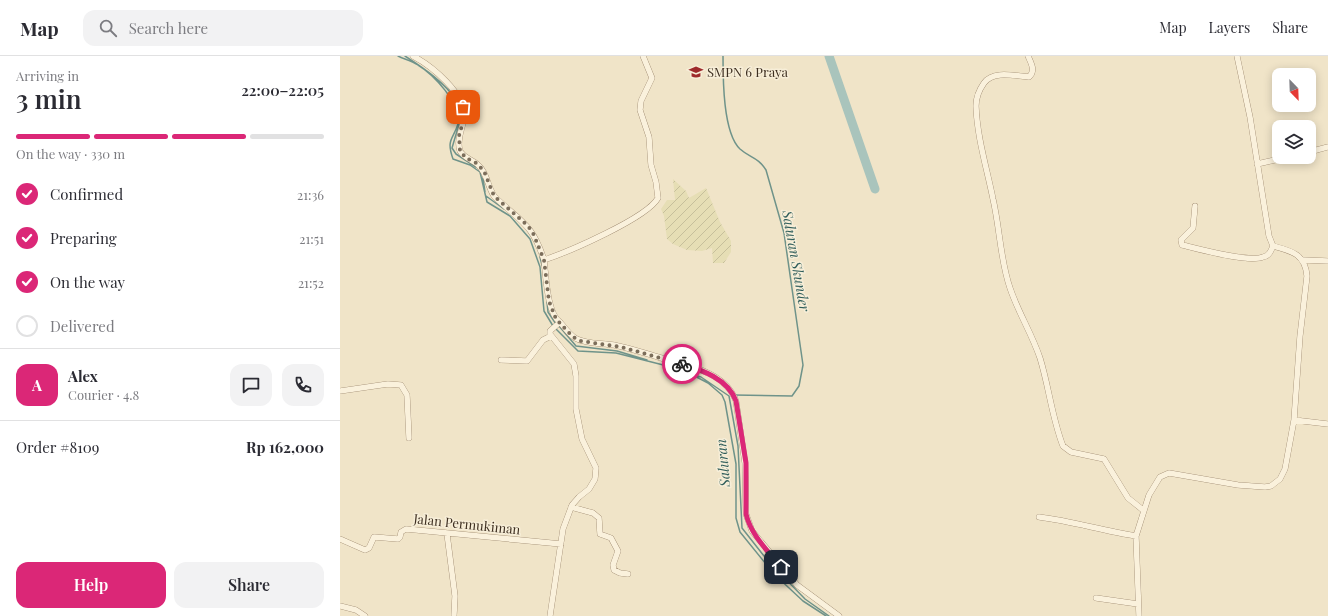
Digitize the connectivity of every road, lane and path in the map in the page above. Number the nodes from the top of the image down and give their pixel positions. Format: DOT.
graph roads {
  1 [pos="413,56"];
  2 [pos="643,56"];
  3 [pos="1028,56"];
  4 [pos="1237,56"];
  5 [pos="1328,147"];
  6 [pos="1316,150"];
  7 [pos="1272,161"];
  8 [pos="1257,164"];
  9 [pos="1195,206"];
  10 [pos="1273,246"];
  11 [pos="544,260"];
  12 [pos="1303,260"];
  13 [pos="1328,261"];
  14 [pos="559,323"];
  15 [pos="550,333"];
  16 [pos="501,360"];
  17 [pos="340,391"];
  18 [pos="1294,420"];
  19 [pos="1328,424"];
  20 [pos="409,438"];
  21 [pos="571,508"];
  22 [pos="1143,510"];
  23 [pos="1039,517"];
  24 [pos="447,534"];
  25 [pos="1136,536"];
  26 [pos="340,539"];
  27 [pos="561,544"];
  28 [pos="628,574"];
  29 [pos="1096,598"];
  30 [pos="1138,604"];
  31 [pos="340,606"];
  32 [pos="454,615"];
  33 [pos="366,616"];
  34 [pos="550,616"];
  35 [pos="839,616"];
  36 [pos="1140,616"];
  1 -- 11 [label="street"];
  2 -- 11 [label="street"];
  3 -- 22 [label="street"];
  4 -- 8 [label="street"];
  5 -- 6 [label="street"];
  7 -- 8 [label="street"];
  8 -- 10 [label="street"];
  9 -- 10 [label="street"];
  10 -- 12 [label="street"];
  11 -- 14 [label="street"];
  12 -- 13 [label="street"];
  12 -- 18 [label="street"];
  14 -- 15 [label="street"];
  14 -- 35 [label="street"];
  15 -- 16 [label="street"];
  15 -- 21 [label="street"];
  17 -- 20 [label="street"];
  18 -- 19 [label="street"];
  18 -- 22 [label="street"];
  21 -- 27 [label="street"];
  21 -- 28 [label="street"];
  22 -- 25 [label="street"];
  23 -- 25 [label="street"];
  24 -- 26 [label="street, Jalan Permukiman"];
  24 -- 27 [label="street, Jalan Permukiman"];
  24 -- 32 [label="street"];
  25 -- 30 [label="street"];
  27 -- 34 [label="street"];
  29 -- 30 [label="street"];
  30 -- 36 [label="street"];
  31 -- 33 [label="street"];
}
